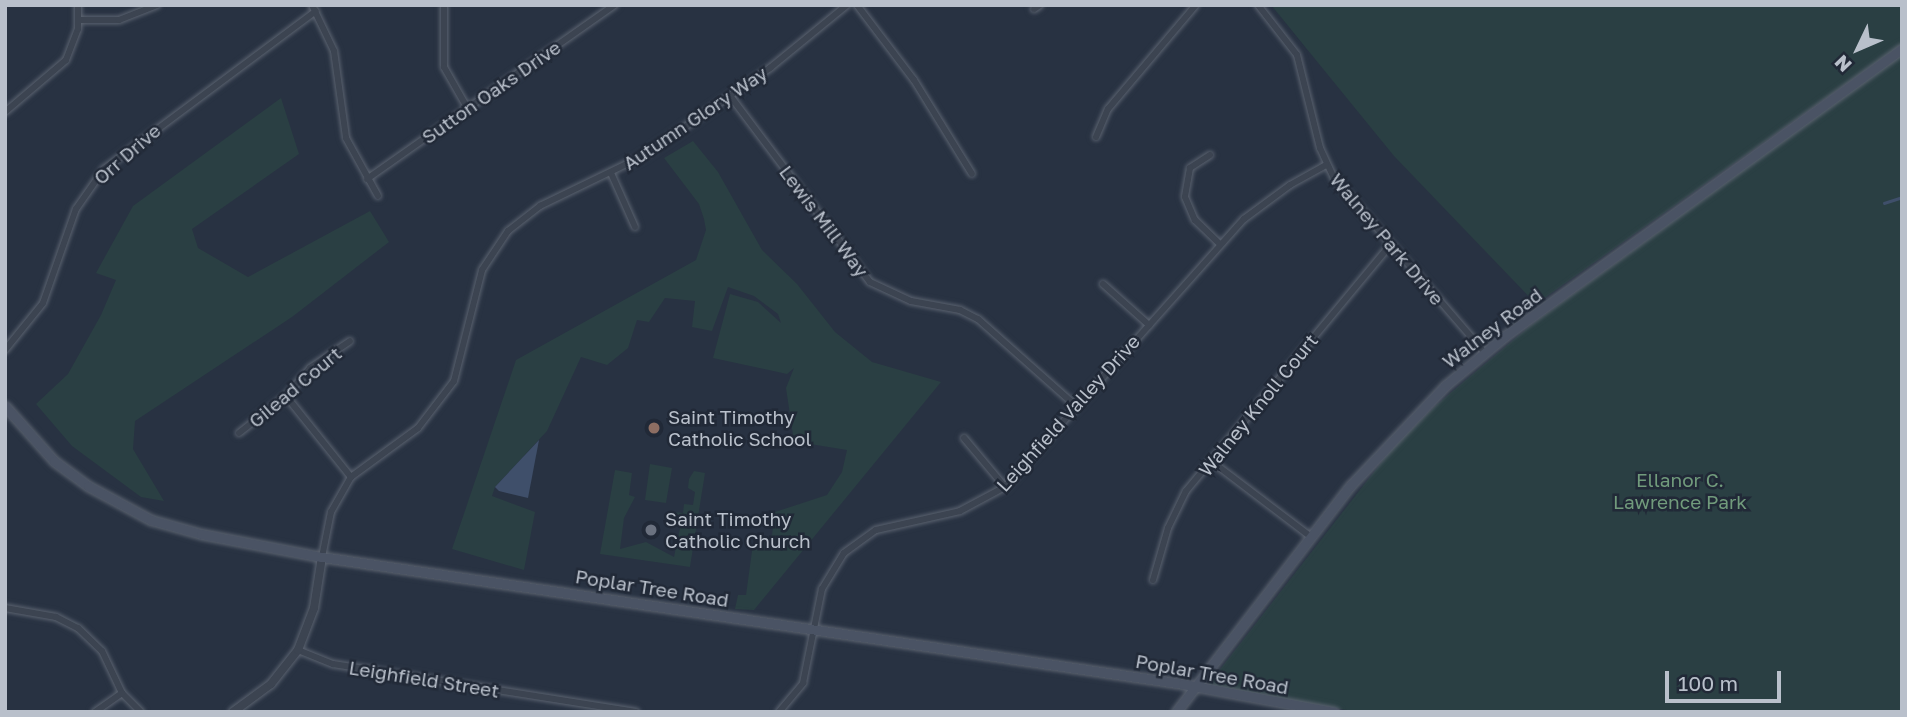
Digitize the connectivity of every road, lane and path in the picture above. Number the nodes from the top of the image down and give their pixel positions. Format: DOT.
graph roads {
  1 [pos="78,5"];
  2 [pos="157,5"];
  3 [pos="444,5"];
  4 [pos="615,5"];
  5 [pos="848,5"];
  6 [pos="857,5"];
  7 [pos="1196,5"];
  8 [pos="1258,5"];
  9 [pos="314,8"];
  10 [pos="80,20"];
  11 [pos="1902,49"];
  12 [pos="731,97"];
  13 [pos="468,109"];
  14 [pos="5,112"];
  15 [pos="1096,137"];
  16 [pos="1210,155"];
  17 [pos="1326,165"];
  18 [pos="611,173"];
  19 [pos="972,174"];
  20 [pos="367,179"];
  21 [pos="378,196"];
  22 [pos="635,227"];
  23 [pos="1220,244"];
  24 [pos="1390,245"];
  25 [pos="1103,284"];
  26 [pos="1149,325"];
  27 [pos="350,341"];
  28 [pos="5,350"];
  29 [pos="1484,352"];
  30 [pos="286,396"];
  31 [pos="5,406"];
  32 [pos="1076,406"];
  33 [pos="239,433"];
  34 [pos="964,439"];
  35 [pos="1211,461"];
  36 [pos="352,477"];
  37 [pos="1005,487"];
  38 [pos="1311,537"];
  39 [pos="322,557"];
  40 [pos="1153,580"];
  41 [pos="5,608"];
  42 [pos="814,632"];
  43 [pos="298,650"];
  44 [pos="1195,687"];
  45 [pos="122,693"];
  46 [pos="95,712"];
  47 [pos="141,712"];
  48 [pos="233,712"];
  49 [pos="636,712"];
  50 [pos="779,712"];
  51 [pos="1176,712"];
  52 [pos="1334,712"];
  1 -- 10 [label="street"];
  2 -- 10 [label="street"];
  3 -- 13 [label="street"];
  4 -- 13 [label="street, Sutton Oaks Drive"];
  5 -- 12 [label="street, Autumn Glory Way"];
  6 -- 19 [label="street"];
  7 -- 15 [label="street"];
  8 -- 17 [label="street, Walney Park Drive"];
  9 -- 20 [label="street"];
  9 -- 28 [label="street, Orr Drive"];
  10 -- 14 [label="street"];
  11 -- 29 [label="main road, Walney Road"];
  12 -- 18 [label="street, Autumn Glory Way"];
  12 -- 32 [label="street, Lewis Mill Way"];
  13 -- 20 [label="street, Sutton Oaks Drive"];
  16 -- 23 [label="street"];
  17 -- 23 [label="street, Leighfield Valley Drive"];
  17 -- 24 [label="street, Walney Park Drive"];
  18 -- 22 [label="street"];
  18 -- 36 [label="street, Autumn Glory Way"];
  20 -- 21 [label="street"];
  23 -- 26 [label="street, Leighfield Valley Drive"];
  24 -- 29 [label="street, Walney Park Drive"];
  24 -- 35 [label="street, Walney Knoll Court"];
  25 -- 26 [label="street"];
  26 -- 32 [label="street, Leighfield Valley Drive"];
  27 -- 30 [label="street, Gilead Court"];
  29 -- 38 [label="main road, Walney Road"];
  30 -- 33 [label="street, Gilead Court"];
  30 -- 36 [label="street"];
  31 -- 39 [label="main road, Poplar Tree Road"];
  32 -- 37 [label="street, Leighfield Valley Drive"];
  34 -- 37 [label="street"];
  35 -- 38 [label="street"];
  35 -- 40 [label="street, Walney Knoll Court"];
  36 -- 39 [label="street, Autumn Glory Way"];
  37 -- 42 [label="street, Leighfield Valley Drive"];
  38 -- 44 [label="main road, Walney Road"];
  39 -- 42 [label="main road, Poplar Tree Road"];
  39 -- 43 [label="street"];
  41 -- 45 [label="street"];
  42 -- 44 [label="main road, Poplar Tree Road"];
  42 -- 50 [label="street"];
  43 -- 48 [label="street"];
  43 -- 49 [label="street, Leighfield Street"];
  44 -- 51 [label="main road, Walney Road"];
  44 -- 52 [label="main road, Poplar Tree Road"];
  45 -- 46 [label="street"];
  45 -- 47 [label="street"];
}
